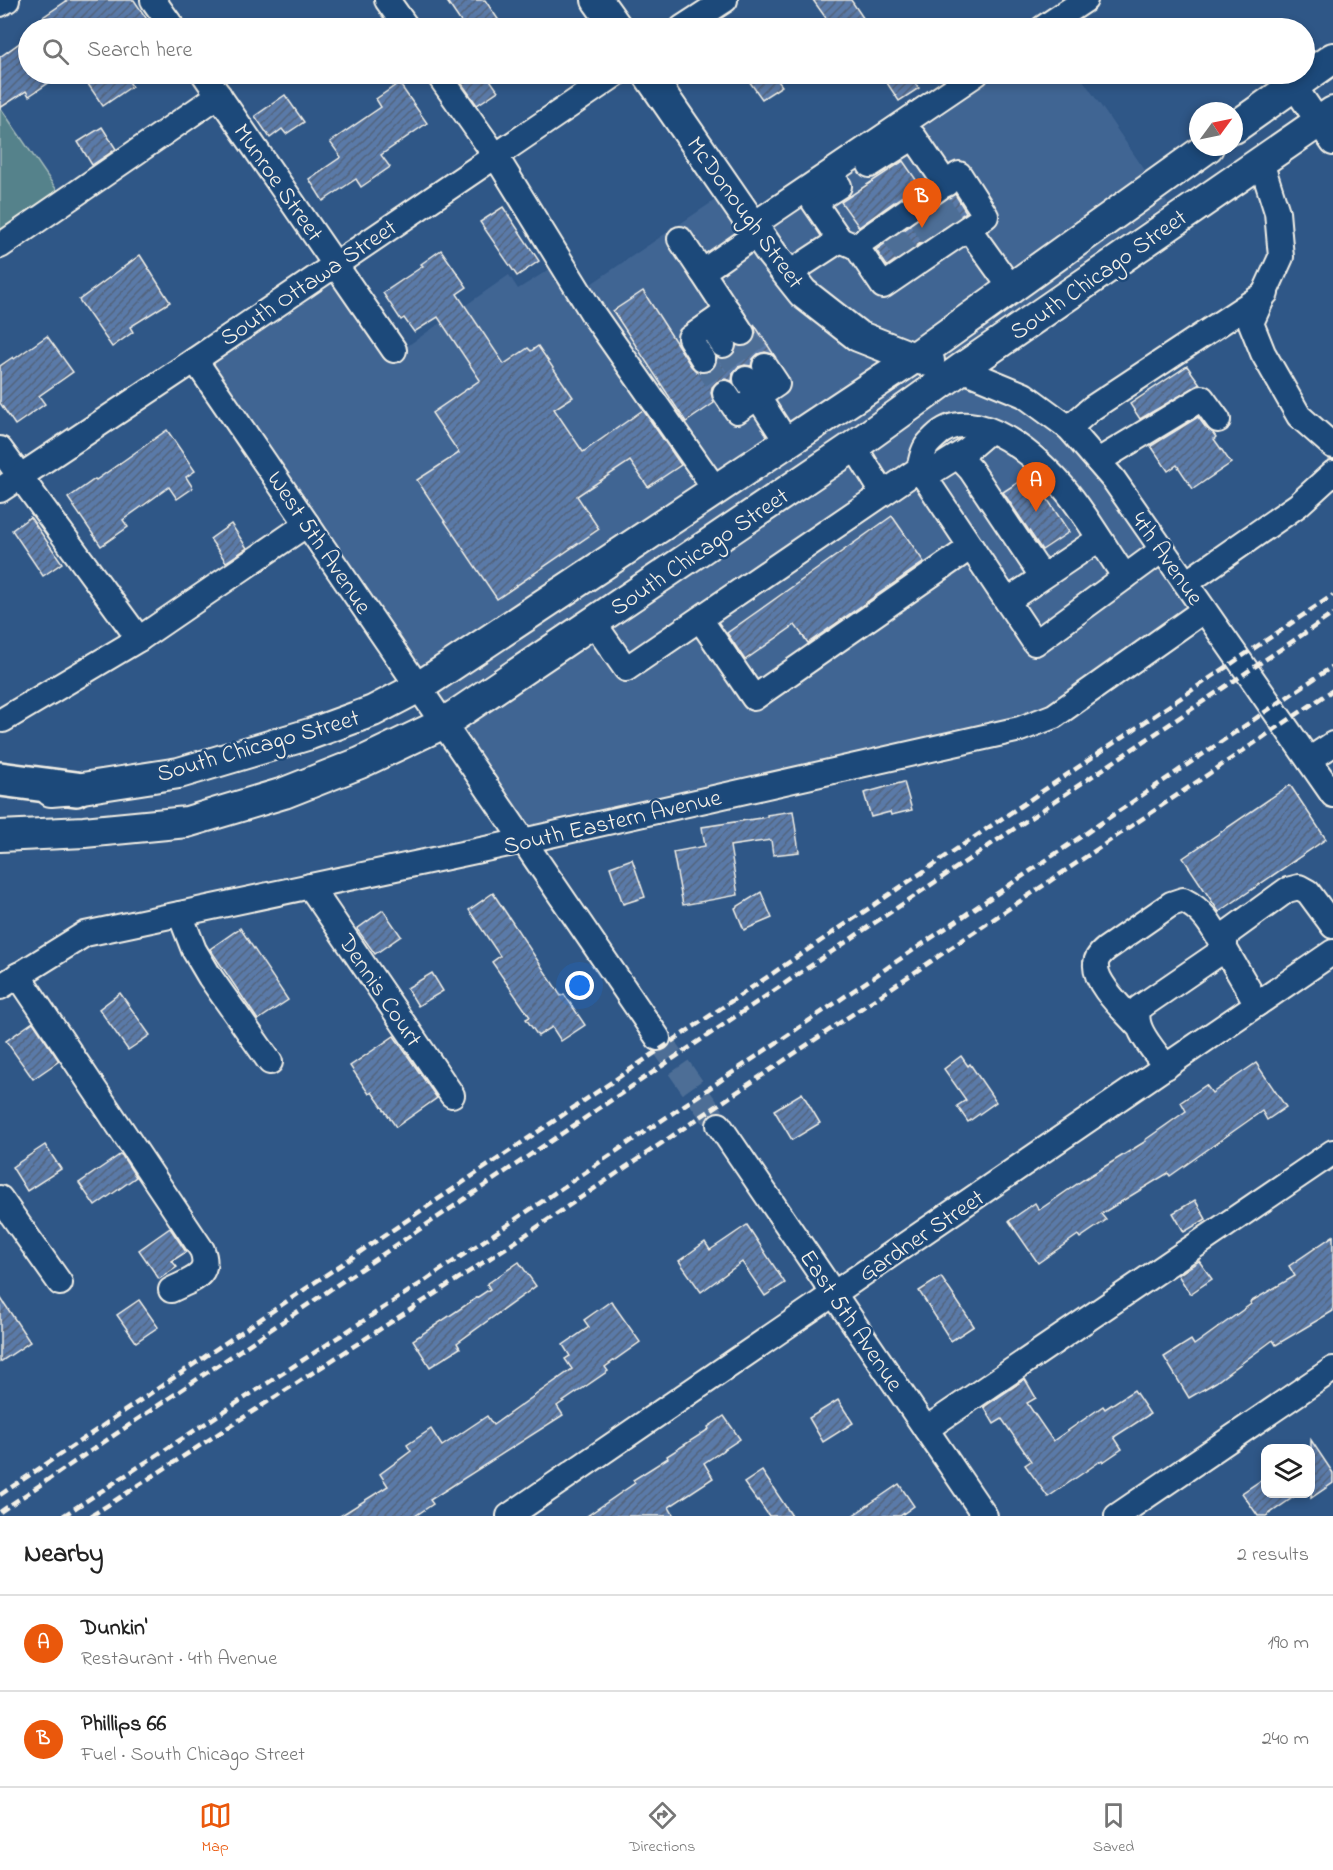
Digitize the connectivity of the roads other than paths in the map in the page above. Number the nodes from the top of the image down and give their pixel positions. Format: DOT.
graph roads {
  1 [pos="7,0"];
  2 [pos="153,0"];
  3 [pos="387,0"];
  4 [pos="597,0"];
  5 [pos="724,0"];
  6 [pos="1084,0"];
  7 [pos="0,4"];
  8 [pos="166,18"];
  9 [pos="400,18"];
  10 [pos="610,18"];
  11 [pos="697,18"];
  12 [pos="1058,18"];
  13 [pos="1333,58"];
  14 [pos="1315,71"];
  15 [pos="211,84"];
  16 [pos="445,84"];
  17 [pos="600,84"];
  18 [pos="655,84"];
  19 [pos="962,84"];
  20 [pos="1297,84"];
  21 [pos="1294,86"];
  22 [pos="219,95"];
  23 [pos="1243,122"];
  24 [pos="1328,126"];
  25 [pos="495,155"];
  26 [pos="1195,156"];
  27 [pos="1261,162"];
  28 [pos="940,218"];
  29 [pos="755,229"];
  30 [pos="680,239"];
  31 [pos="848,243"];
  32 [pos="900,244"];
  33 [pos="0,246"];
  34 [pos="335,263"];
  35 [pos="702,272"];
  36 [pos="788,274"];
  37 [pos="1011,288"];
  38 [pos="1266,293"];
  39 [pos="719,318"];
  40 [pos="394,350"];
  41 [pos="914,358"];
  42 [pos="195,360"];
  43 [pos="961,369"];
  44 [pos="725,393"];
  45 [pos="1218,420"];
  46 [pos="1069,428"];
  47 [pos="989,431"];
  48 [pos="787,442"];
  49 [pos="854,446"];
  50 [pos="1333,446"];
  51 [pos="0,449"];
  52 [pos="958,456"];
  53 [pos="1098,461"];
  54 [pos="921,473"];
  55 [pos="1333,473"];
  56 [pos="10,483"];
  57 [pos="716,490"];
  58 [pos="883,493"];
  59 [pos="308,524"];
  60 [pos="1099,539"];
  61 [pos="971,547"];
  62 [pos="1162,550"];
  63 [pos="1042,576"];
  64 [pos="1125,577"];
  65 [pos="1186,583"];
  66 [pos="1007,601"];
  67 [pos="1204,610"];
  68 [pos="700,619"];
  69 [pos="593,622"];
  70 [pos="140,639"];
  71 [pos="419,687"];
  72 [pos="3,720"];
  73 [pos="444,723"];
  74 [pos="1333,744"];
  75 [pos="1309,760"];
  76 [pos="0,779"];
  77 [pos="76,789"];
  78 [pos="0,795"];
  79 [pos="1333,795"];
  80 [pos="0,836"];
  81 [pos="523,841"];
  82 [pos="310,886"];
  83 [pos="180,914"];
  84 [pos="1333,926"];
  85 [pos="1225,949"];
  86 [pos="1333,952"];
  87 [pos="9,981"];
  88 [pos="1257,1004"];
  89 [pos="1138,1026"];
  90 [pos="658,1038"];
  91 [pos="270,1062"];
  92 [pos="1166,1067"];
  93 [pos="452,1095"];
  94 [pos="719,1125"];
  95 [pos="1333,1152"];
  96 [pos="0,1198"];
  97 [pos="60,1283"];
  98 [pos="171,1290"];
  99 [pos="835,1294"];
  100 [pos="1333,1369"];
  101 [pos="926,1429"];
  102 [pos="509,1516"];
  103 [pos="985,1516"];
  104 [pos="1117,1516"];
  1 -- 7 [label="street"];
  2 -- 8 [label="street"];
  3 -- 9 [label="street"];
  4 -- 10 [label="main road"];
  5 -- 11 [label="street"];
  6 -- 12 [label="street"];
  13 -- 14 [label="main road"];
  15 -- 22 [label="street, Munroe Street"];
  16 -- 25 [label="street"];
  17 -- 25 [label="street, South Ottawa Street"];
  18 -- 29 [label="main road, McDonough Street"];
  19 -- 29 [label="street"];
  20 -- 21 [label="main road"];
  21 -- 23 [label="main road"];
  21 -- 24 [label="street"];
  22 -- 33 [label="street"];
  22 -- 34 [label="street, Munroe Street"];
  24 -- 27 [label="main road, South Chicago Street"];
  25 -- 34 [label="street, South Ottawa Street"];
  25 -- 57 [label="street"];
  26 -- 37 [label="main road, South Chicago Street"];
  27 -- 38 [label="street"];
  27 -- 43 [label="main road, South Chicago Street"];
  28 -- 31 [label="street"];
  28 -- 32 [label="street"];
  28 -- 32 [label="street"];
  28 -- 37 [label="street"];
  29 -- 35 [label="street"];
  29 -- 36 [label="main road, McDonough Street"];
  30 -- 35 [label="street"];
  31 -- 32 [label="street"];
  31 -- 32 [label="street"];
  31 -- 36 [label="street"];
  34 -- 40 [label="street, Munroe Street"];
  34 -- 42 [label="street, South Ottawa Street"];
  35 -- 39 [label="street"];
  36 -- 41 [label="main road, McDonough Street"];
  37 -- 41 [label="main road, South Chicago Street"];
  38 -- 46 [label="street"];
  38 -- 50 [label="street"];
  39 -- 39 [label="street"];
  41 -- 43 [label="main road, McDonough Street"];
  41 -- 48 [label="main road, South Chicago Street"];
  42 -- 56 [label="street, South Ottawa Street"];
  42 -- 59 [label="street, West 5th Avenue"];
  43 -- 46 [label="street, 4th Avenue"];
  43 -- 49 [label="main road, South Chicago Street"];
  44 -- 48 [label="street"];
  45 -- 53 [label="street"];
  46 -- 53 [label="street, 4th Avenue"];
  47 -- 52 [label="street"];
  47 -- 54 [label="street"];
  47 -- 60 [label="street"];
  48 -- 57 [label="main road, South Chicago Street"];
  49 -- 58 [label="street"];
  49 -- 69 [label="main road, South Chicago Street"];
  51 -- 56 [label="street"];
  52 -- 54 [label="street"];
  52 -- 63 [label="street"];
  53 -- 62 [label="street, 4th Avenue"];
  54 -- 58 [label="street"];
  54 -- 61 [label="street"];
  55 -- 65 [label="street"];
  56 -- 70 [label="street"];
  57 -- 71 [label="main road, South Chicago Street"];
  58 -- 68 [label="street"];
  59 -- 70 [label="street"];
  59 -- 71 [label="street, West 5th Avenue"];
  60 -- 63 [label="street"];
  60 -- 64 [label="street"];
  61 -- 66 [label="street"];
  61 -- 68 [label="street"];
  62 -- 64 [label="street"];
  62 -- 65 [label="street, 4th Avenue"];
  63 -- 66 [label="street"];
  64 -- 66 [label="street"];
  65 -- 67 [label="street, 4th Avenue"];
  67 -- 75 [label="street, 4th Avenue"];
  67 -- 81 [label="street, South Eastern Avenue"];
  68 -- 69 [label="street"];
  69 -- 73 [label="main road, South Chicago Street"];
  70 -- 72 [label="street"];
  71 -- 73 [label="street, West 5th Avenue"];
  71 -- 77 [label="main road, South Chicago Street"];
  73 -- 80 [label="main road, South Chicago Street"];
  73 -- 81 [label="street"];
  74 -- 75 [label="street"];
  75 -- 79 [label="street, 4th Avenue"];
  76 -- 77 [label="highway"];
  77 -- 78 [label="main road, South Chicago Street"];
  81 -- 82 [label="street, South Eastern Avenue"];
  81 -- 90 [label="street"];
  82 -- 83 [label="street, South Eastern Avenue"];
  82 -- 93 [label="street, Dennis Court"];
  83 -- 87 [label="street, South Eastern Avenue"];
  83 -- 91 [label="street"];
  84 -- 85 [label="street"];
  85 -- 88 [label="street"];
  85 -- 89 [label="street"];
  85 -- 89 [label="street"];
  86 -- 88 [label="street, Gardner Street"];
  87 -- 98 [label="street"];
  88 -- 92 [label="street, Gardner Street"];
  89 -- 92 [label="street"];
  92 -- 99 [label="street, Gardner Street"];
  94 -- 99 [label="street, East 5th Avenue"];
  95 -- 101 [label="street"];
  96 -- 97 [label="street"];
  99 -- 101 [label="street, East 5th Avenue"];
  99 -- 102 [label="street, Gardner Street"];
  100 -- 104 [label="street"];
  101 -- 103 [label="street, East 5th Avenue"];
}
